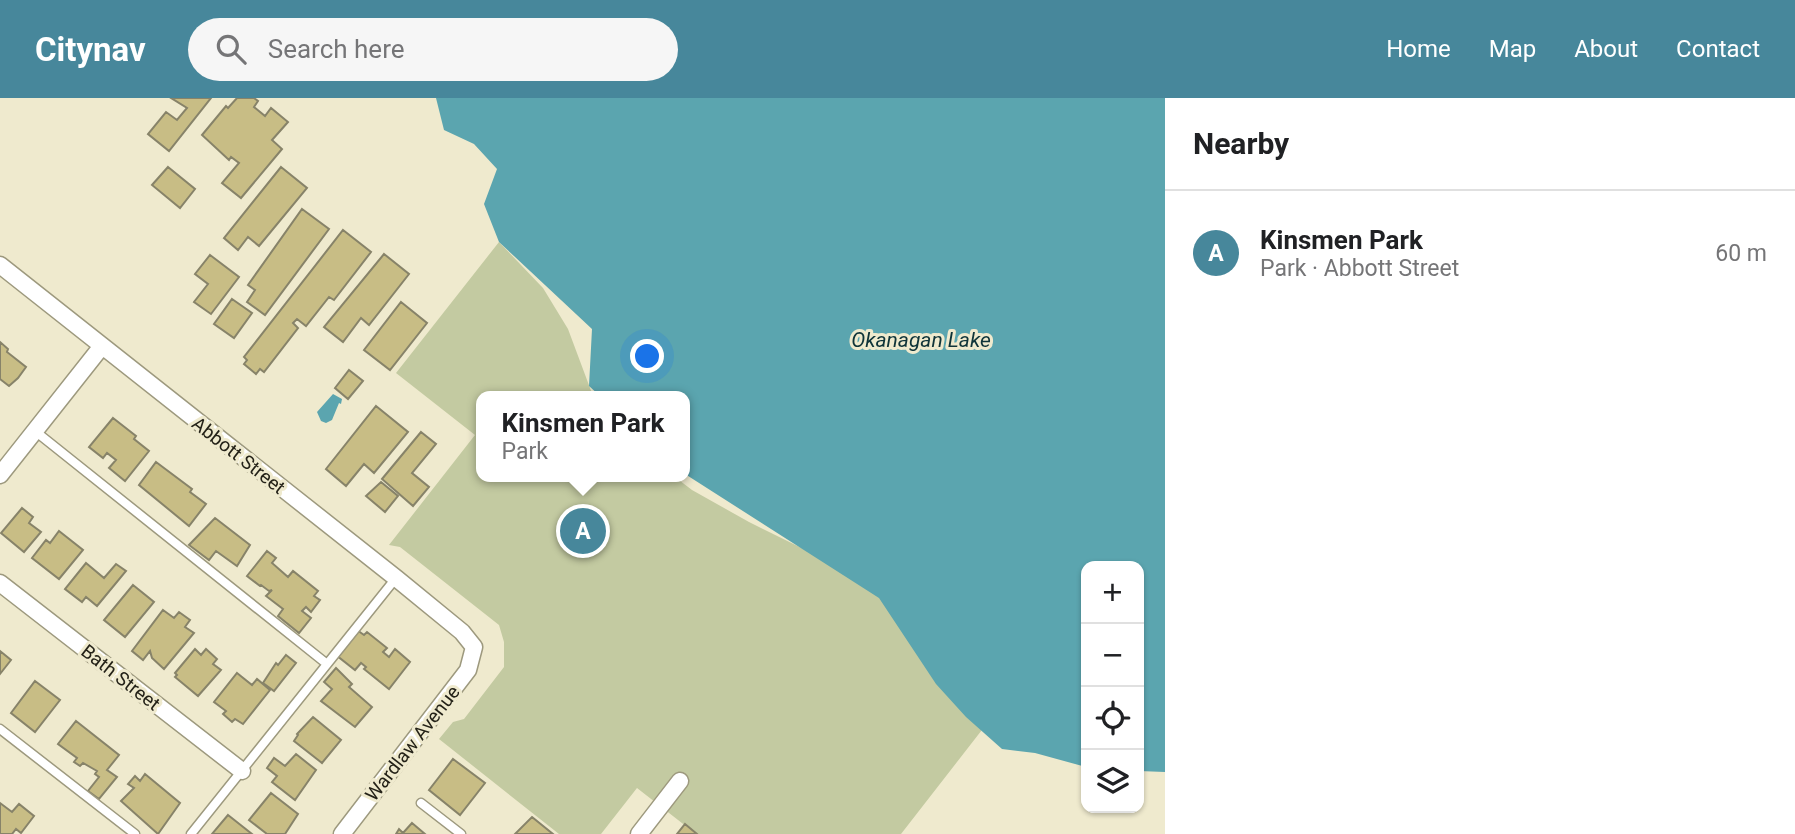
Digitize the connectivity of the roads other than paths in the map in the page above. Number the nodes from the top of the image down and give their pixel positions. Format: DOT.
graph roads {
  1 [pos="0,265"];
  2 [pos="102,346"];
  3 [pos="35,431"];
  4 [pos="0,475"];
  5 [pos="396,578"];
  6 [pos="0,583"];
  7 [pos="474,648"];
  8 [pos="327,664"];
  9 [pos="0,729"];
  10 [pos="242,771"];
  11 [pos="680,781"];
  12 [pos="421,803"];
  13 [pos="135,834"];
  14 [pos="191,834"];
  15 [pos="342,834"];
  16 [pos="461,834"];
  17 [pos="639,834"];
  1 -- 2 [label="street, Abbott Street"];
  2 -- 3 [label="street"];
  2 -- 5 [label="street, Abbott Street"];
  3 -- 4 [label="street"];
  3 -- 8 [label="lane"];
  5 -- 7 [label="street, Abbott Street"];
  5 -- 8 [label="lane"];
  6 -- 10 [label="street, Bath Street"];
  7 -- 15 [label="street, Wardlaw Avenue"];
  8 -- 10 [label="lane"];
  9 -- 13 [label="lane"];
  10 -- 14 [label="lane"];
  11 -- 17 [label="street"];
  12 -- 16 [label="lane"];
}
